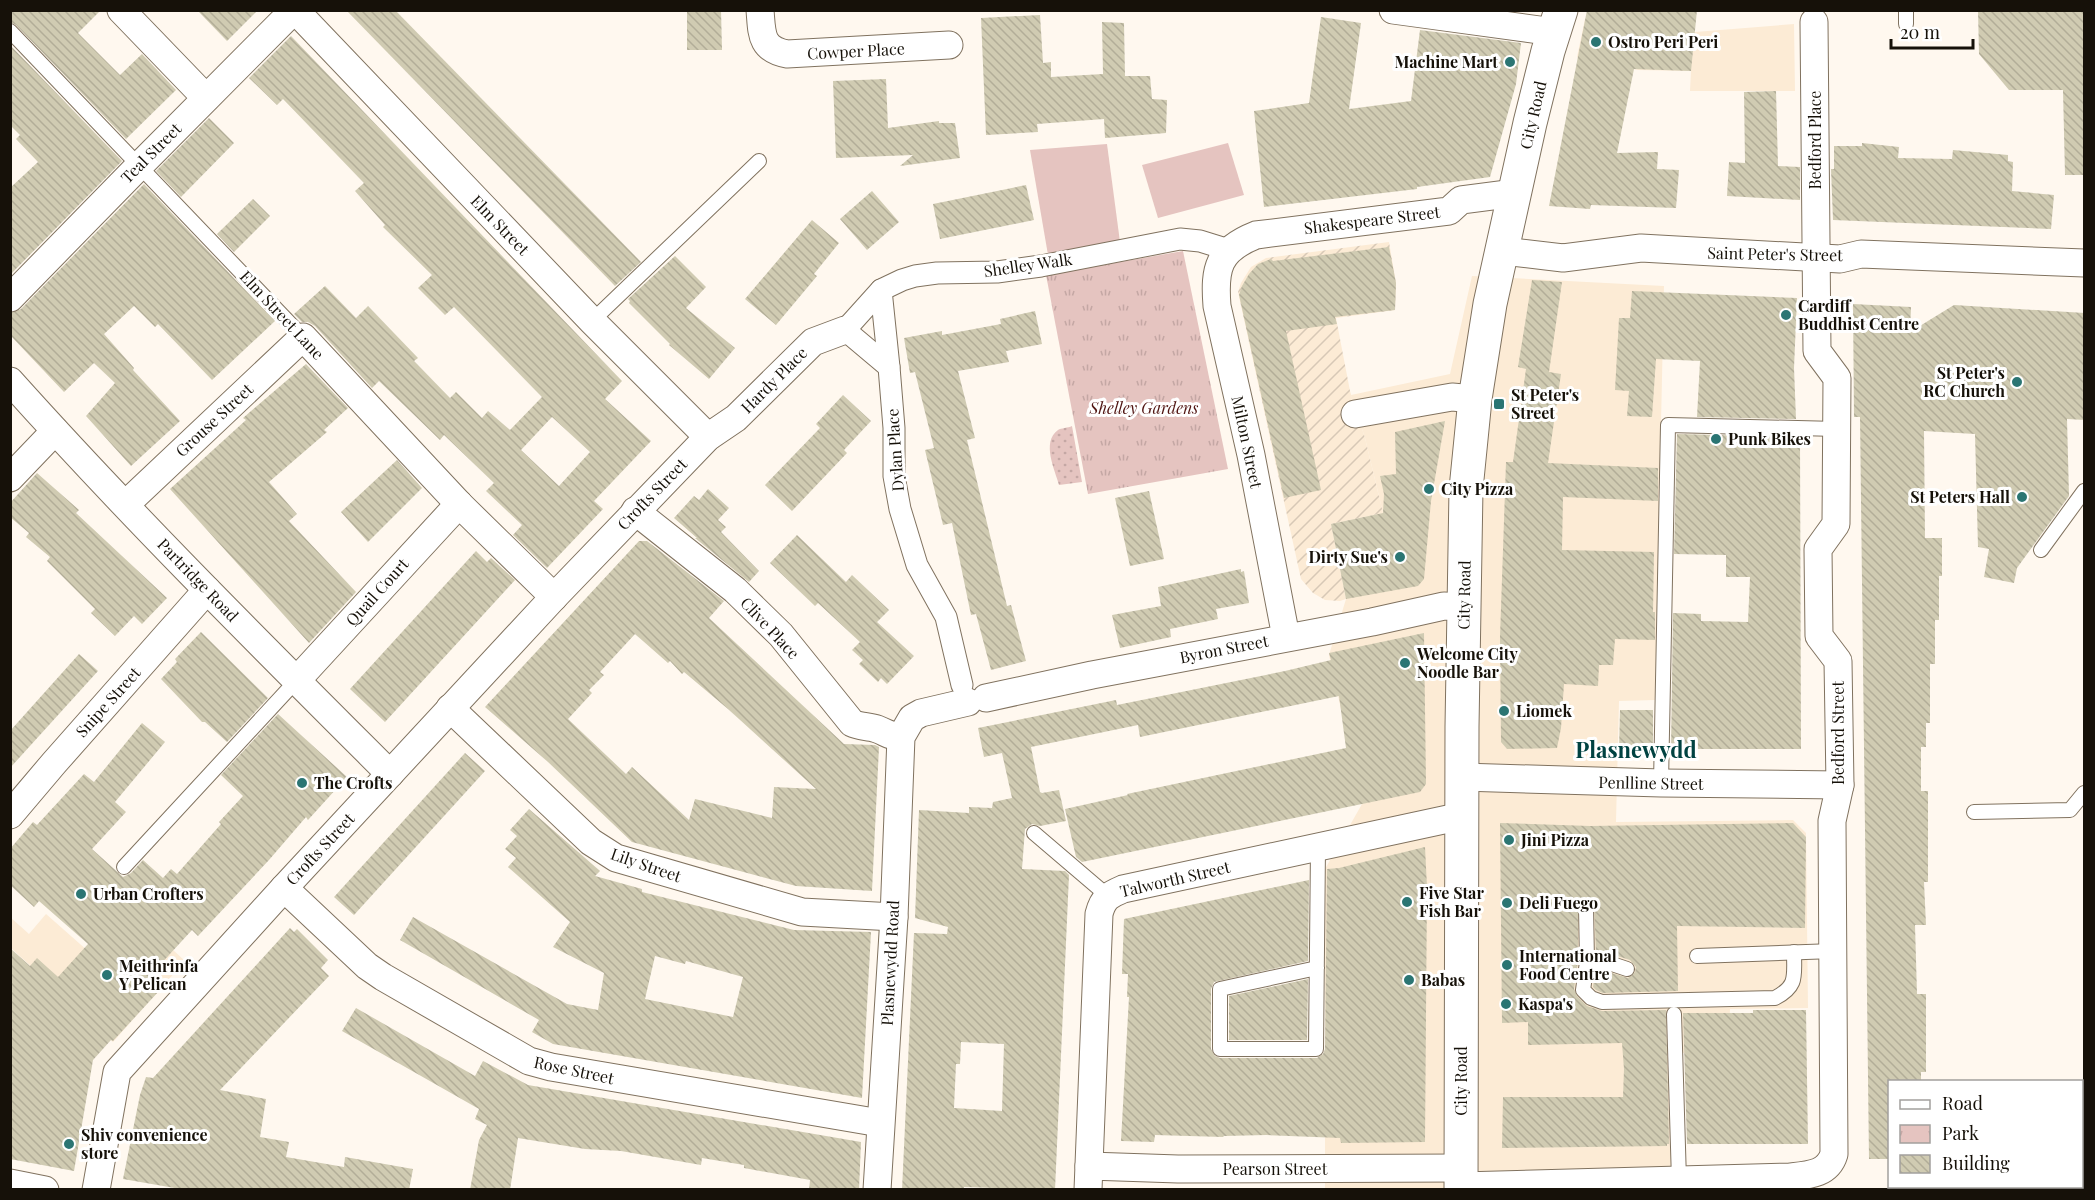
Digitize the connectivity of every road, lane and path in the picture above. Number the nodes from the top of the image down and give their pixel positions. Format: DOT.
graph roads {
  1 [pos="121,10"];
  2 [pos="295,10"];
  3 [pos="760,10"];
  4 [pos="1393,10"];
  5 [pos="1557,21"];
  6 [pos="1815,22"];
  7 [pos="10,31"];
  8 [pos="949,45"];
  9 [pos="206,98"];
  10 [pos="759,161"];
  11 [pos="139,166"];
  12 [pos="1515,193"];
  13 [pos="1228,250"];
  14 [pos="1503,251"];
  15 [pos="1815,258"];
  16 [pos="2085,263"];
  17 [pos="880,290"];
  18 [pos="10,298"];
  19 [pos="592,321"];
  20 [pos="845,330"];
  21 [pos="303,337"];
  22 [pos="889,367"];
  23 [pos="10,381"];
  24 [pos="1475,399"];
  25 [pos="1354,414"];
  26 [pos="1837,429"];
  27 [pos="55,431"];
  28 [pos="708,437"];
  29 [pos="10,478"];
  30 [pos="2085,491"];
  31 [pos="126,504"];
  32 [pos="459,504"];
  33 [pos="635,511"];
  34 [pos="2042,550"];
  35 [pos="207,590"];
  36 [pos="554,597"];
  37 [pos="1464,606"];
  38 [pos="1286,637"];
  39 [pos="296,681"];
  40 [pos="972,695"];
  41 [pos="450,708"];
  42 [pos="901,737"];
  43 [pos="390,774"];
  44 [pos="1462,777"];
  45 [pos="1661,783"];
  46 [pos="1840,784"];
  47 [pos="2085,793"];
  48 [pos="1974,812"];
  49 [pos="10,815"];
  50 [pos="1462,816"];
  51 [pos="1034,833"];
  52 [pos="1318,846"];
  53 [pos="124,867"];
  54 [pos="284,888"];
  55 [pos="1109,897"];
  56 [pos="1586,907"];
  57 [pos="894,917"];
  58 [pos="1834,951"];
  59 [pos="1794,952"];
  60 [pos="1696,956"];
  61 [pos="1587,962"];
  62 [pos="1317,968"];
  63 [pos="1627,969"];
  64 [pos="1674,1014"];
  65 [pos="880,1124"];
  66 [pos="1834,1154"];
  67 [pos="1089,1178"];
  68 [pos="1678,1180"];
  69 [pos="1461,1181"];
  70 [pos="10,1183"];
  71 [pos="1572,1187"];
  72 [pos="45,1190"];
  73 [pos="96,1190"];
  74 [pos="877,1190"];
  1 -- 9 [label="street"];
  2 -- 9 [label="street, Teal Street"];
  2 -- 19 [label="street, Elm Street"];
  3 -- 8 [label="street, Cowper Place"];
  4 -- 5 [label="street"];
  5 -- 12 [label="main road, City Road"];
  6 -- 15 [label="street, Bedford Place"];
  7 -- 11 [label="lane, Elm Street Lane"];
  9 -- 11 [label="street, Teal Street"];
  10 -- 19 [label="lane"];
  11 -- 18 [label="street, Teal Street"];
  11 -- 21 [label="lane, Elm Street Lane"];
  12 -- 13 [label="street, Shakespeare Street"];
  12 -- 14 [label="main road, City Road"];
  13 -- 17 [label="street, Shelley Walk"];
  13 -- 38 [label="street, Milton Street"];
  14 -- 15 [label="street, Saint Peter's Street"];
  14 -- 24 [label="main road, City Road"];
  15 -- 16 [label="street, Saint Peter's Street"];
  15 -- 26 [label="street, Bedford Street"];
  17 -- 20 [label="street, Shelley Walk"];
  17 -- 22 [label="street, Dylan Place"];
  19 -- 28 [label="street, Elm Street"];
  20 -- 22 [label="street"];
  20 -- 28 [label="street, Hardy Place"];
  21 -- 31 [label="street, Grouse Street"];
  21 -- 32 [label="street, Elm Street Lane"];
  22 -- 40 [label="street, Dylan Place"];
  23 -- 27 [label="street, Partridge Road"];
  24 -- 25 [label="street"];
  24 -- 37 [label="main road, City Road"];
  26 -- 45 [label="lane"];
  26 -- 46 [label="street, Bedford Street"];
  27 -- 29 [label="street"];
  27 -- 31 [label="street, Partridge Road"];
  28 -- 33 [label="street, Crofts Street"];
  30 -- 34 [label="lane"];
  31 -- 35 [label="street, Partridge Road"];
  32 -- 36 [label="street, Elm Street Lane"];
  32 -- 39 [label="street, Quail Court"];
  33 -- 36 [label="street, Crofts Street"];
  33 -- 42 [label="street, Clive Place"];
  35 -- 39 [label="street, Partridge Road"];
  35 -- 49 [label="street, Snipe Street"];
  36 -- 41 [label="street, Crofts Street"];
  37 -- 38 [label="street, Byron Street"];
  37 -- 44 [label="main road, City Road"];
  38 -- 40 [label="street, Byron Street"];
  39 -- 43 [label="street, Partridge Road"];
  39 -- 53 [label="lane"];
  40 -- 42 [label="street, Byron Street"];
  41 -- 43 [label="street, Crofts Street"];
  41 -- 57 [label="street, Lily Street"];
  42 -- 57 [label="street, Plasnewydd Road"];
  43 -- 54 [label="street, Crofts Street"];
  44 -- 45 [label="street, Penlline Street"];
  44 -- 50 [label="main road, City Road"];
  45 -- 46 [label="street, Penlline Street"];
  46 -- 58 [label="street, Bedford Street"];
  47 -- 48 [label="lane"];
  50 -- 52 [label="street, Talworth Street"];
  50 -- 69 [label="main road, City Road"];
  51 -- 55 [label="lane"];
  52 -- 55 [label="street, Talworth Street"];
  52 -- 62 [label="lane"];
  54 -- 65 [label="street, Rose Street"];
  54 -- 73 [label="street, Crofts Street"];
  55 -- 67 [label="street, Talworth Street"];
  56 -- 61 [label="lane"];
  57 -- 65 [label="street, Plasnewydd Road"];
  58 -- 59 [label="lane"];
  58 -- 66 [label="street, Bedford Street"];
  59 -- 60 [label="lane"];
  59 -- 61 [label="lane"];
  61 -- 63 [label="lane"];
  62 -- 62 [label="lane"];
  64 -- 68 [label="lane"];
  65 -- 74 [label="street, Plasnewydd Road"];
  66 -- 68 [label="street, Pearson Street"];
  67 -- 69 [label="street, Pearson Street"];
  68 -- 71 [label="street, Pearson Street"];
  69 -- 71 [label="street, Pearson Street"];
  70 -- 72 [label="street"];
}
